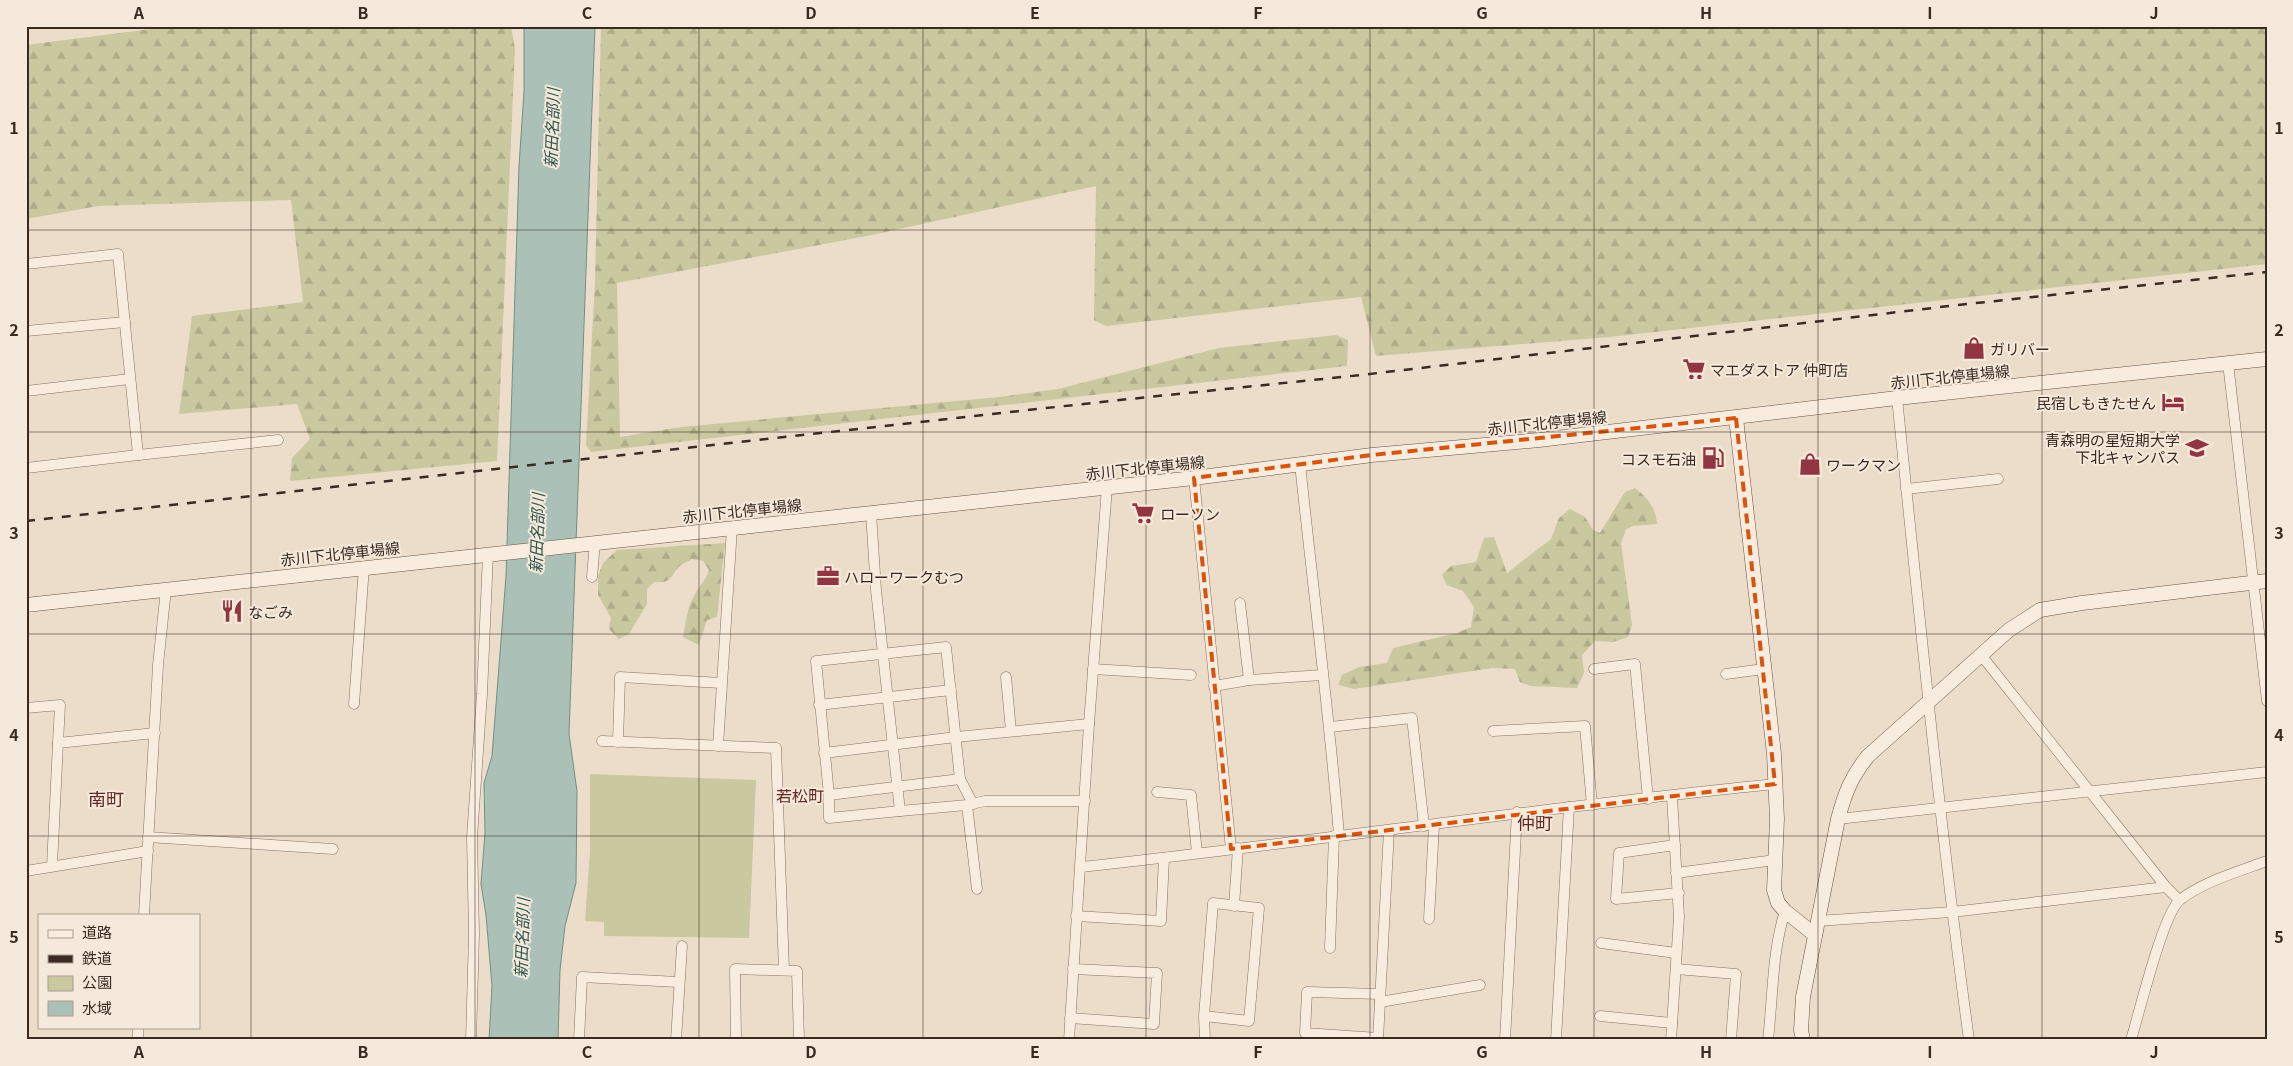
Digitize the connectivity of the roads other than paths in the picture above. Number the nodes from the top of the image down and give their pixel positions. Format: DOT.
graph roads {
  1 [pos="26,264"];
  2 [pos="124,322"];
  3 [pos="26,331"];
  4 [pos="2267,359"];
  5 [pos="2228,364"];
  6 [pos="130,379"];
  7 [pos="26,391"];
  8 [pos="1897,398"];
  9 [pos="1736,418"];
  10 [pos="278,440"];
  11 [pos="138,455"];
  12 [pos="1300,464"];
  13 [pos="26,468"];
  14 [pos="1194,478"];
  15 [pos="1998,479"];
  16 [pos="1107,487"];
  17 [pos="1906,489"];
  18 [pos="871,513"];
  19 [pos="732,528"];
  20 [pos="595,542"];
  21 [pos="490,553"];
  22 [pos="364,567"];
  23 [pos="592,576"];
  24 [pos="2261,582"];
  25 [pos="166,589"];
  26 [pos="1240,603"];
  27 [pos="26,605"];
  28 [pos="884,653"];
  29 [pos="1981,655"];
  30 [pos="1093,669"];
  31 [pos="1594,669"];
  32 [pos="1764,669"];
  33 [pos="1322,674"];
  34 [pos="1726,674"];
  35 [pos="1191,675"];
  36 [pos="1006,677"];
  37 [pos="1249,680"];
  38 [pos="721,683"];
  39 [pos="1214,686"];
  40 [pos="951,690"];
  41 [pos="888,698"];
  42 [pos="2267,701"];
  43 [pos="354,704"];
  44 [pos="1928,704"];
  45 [pos="819,705"];
  46 [pos="26,708"];
  47 [pos="1089,724"];
  48 [pos="1330,727"];
  49 [pos="1493,731"];
  50 [pos="1011,732"];
  51 [pos="155,733"];
  52 [pos="956,737"];
  53 [pos="602,741"];
  54 [pos="618,742"];
  55 [pos="58,743"];
  56 [pos="892,744"];
  57 [pos="718,746"];
  58 [pos="824,753"];
  59 [pos="2267,772"];
  60 [pos="960,779"];
  61 [pos="1775,784"];
  62 [pos="897,786"];
  63 [pos="2088,791"];
  64 [pos="1157,792"];
  65 [pos="829,795"];
  66 [pos="1672,797"];
  67 [pos="1648,799"];
  68 [pos="1085,801"];
  69 [pos="970,804"];
  70 [pos="1592,805"];
  71 [pos="1569,807"];
  72 [pos="1941,807"];
  73 [pos="900,811"];
  74 [pos="1517,812"];
  75 [pos="1838,818"];
  76 [pos="1429,826"];
  77 [pos="1389,830"];
  78 [pos="1336,836"];
  79 [pos="148,838"];
  80 [pos="1675,845"];
  81 [pos="333,849"];
  82 [pos="1234,849"];
  83 [pos="148,851"];
  84 [pos="1197,854"];
  85 [pos="1164,858"];
  86 [pos="1775,860"];
  87 [pos="2267,861"];
  88 [pos="52,866"];
  89 [pos="1080,866"];
  90 [pos="26,871"];
  91 [pos="1676,872"];
  92 [pos="2166,887"];
  93 [pos="977,889"];
  94 [pos="1679,893"];
  95 [pos="2179,900"];
  96 [pos="1234,906"];
  97 [pos="1785,911"];
  98 [pos="1952,912"];
  99 [pos="144,914"];
  100 [pos="1076,916"];
  101 [pos="1429,919"];
  102 [pos="1816,928"];
  103 [pos="1601,943"];
  104 [pos="682,946"];
  105 [pos="1330,948"];
  106 [pos="1676,953"];
  107 [pos="1073,969"];
  108 [pos="1676,969"];
  109 [pos="784,970"];
  110 [pos="678,982"];
  111 [pos="1480,985"];
  112 [pos="1380,998"];
  113 [pos="1204,1016"];
  114 [pos="1600,1016"];
  115 [pos="1070,1018"];
  116 [pos="1672,1023"];
  117 [pos="1378,1039"];
  118 [pos="471,1040"];
  119 [pos="579,1040"];
  120 [pos="676,1040"];
  121 [pos="736,1040"];
  122 [pos="799,1040"];
  123 [pos="1069,1040"];
  124 [pos="1205,1040"];
  125 [pos="1504,1040"];
  126 [pos="1556,1040"];
  127 [pos="1671,1040"];
  128 [pos="1731,1040"];
  129 [pos="1768,1040"];
  130 [pos="1803,1040"];
  131 [pos="1969,1040"];
  132 [pos="2131,1040"];
  1 -- 2 [label="street"];
  2 -- 3 [label="street"];
  2 -- 6 [label="street"];
  4 -- 5 [label="main road, 赤川下北停車場線"];
  5 -- 8 [label="main road, 赤川下北停車場線"];
  5 -- 24 [label="street"];
  6 -- 7 [label="street"];
  6 -- 11 [label="street"];
  8 -- 9 [label="main road, 赤川下北停車場線"];
  8 -- 17 [label="street"];
  9 -- 12 [label="main road, 赤川下北停車場線"];
  9 -- 32 [label="main road"];
  10 -- 11 [label="street"];
  11 -- 13 [label="street"];
  12 -- 14 [label="main road, 赤川下北停車場線"];
  12 -- 33 [label="street"];
  14 -- 16 [label="main road, 赤川下北停車場線"];
  14 -- 39 [label="street"];
  15 -- 17 [label="street"];
  16 -- 18 [label="main road, 赤川下北停車場線"];
  16 -- 30 [label="street"];
  17 -- 44 [label="street"];
  18 -- 19 [label="main road, 赤川下北停車場線"];
  18 -- 28 [label="street"];
  19 -- 20 [label="main road, 赤川下北停車場線"];
  19 -- 38 [label="street"];
  20 -- 21 [label="main road, 赤川下北停車場線"];
  20 -- 23 [label="street"];
  21 -- 22 [label="main road, 赤川下北停車場線"];
  21 -- 118 [label="street"];
  22 -- 25 [label="main road, 赤川下北停車場線"];
  22 -- 43 [label="street"];
  24 -- 29 [label="main road"];
  24 -- 42 [label="street"];
  25 -- 27 [label="main road, 赤川下北停車場線"];
  25 -- 51 [label="street"];
  26 -- 37 [label="street"];
  28 -- 40 [label="street"];
  28 -- 41 [label="street"];
  28 -- 45 [label="street"];
  29 -- 44 [label="main road"];
  29 -- 63 [label="street"];
  30 -- 35 [label="street"];
  30 -- 47 [label="street"];
  31 -- 67 [label="street"];
  32 -- 34 [label="street"];
  32 -- 61 [label="main road"];
  33 -- 37 [label="street"];
  33 -- 48 [label="street"];
  36 -- 50 [label="street"];
  37 -- 39 [label="street"];
  38 -- 54 [label="street"];
  38 -- 57 [label="street"];
  39 -- 82 [label="street"];
  40 -- 41 [label="street"];
  40 -- 52 [label="street"];
  41 -- 45 [label="street"];
  41 -- 56 [label="street"];
  44 -- 72 [label="street"];
  44 -- 75 [label="main road"];
  45 -- 58 [label="street"];
  46 -- 55 [label="street"];
  47 -- 50 [label="street"];
  47 -- 68 [label="street"];
  48 -- 76 [label="street"];
  48 -- 78 [label="street"];
  49 -- 70 [label="street"];
  50 -- 52 [label="street"];
  51 -- 55 [label="street"];
  51 -- 79 [label="street"];
  52 -- 56 [label="street"];
  52 -- 60 [label="street"];
  53 -- 54 [label="street"];
  54 -- 57 [label="street"];
  55 -- 88 [label="street"];
  56 -- 58 [label="street"];
  56 -- 62 [label="street"];
  57 -- 109 [label="street"];
  58 -- 65 [label="street"];
  59 -- 63 [label="street"];
  60 -- 62 [label="street"];
  60 -- 69 [label="street"];
  61 -- 66 [label="street"];
  61 -- 86 [label="main road"];
  62 -- 65 [label="street"];
  62 -- 73 [label="street"];
  63 -- 72 [label="street"];
  63 -- 92 [label="street"];
  64 -- 84 [label="street"];
  65 -- 73 [label="street"];
  66 -- 67 [label="street"];
  66 -- 80 [label="street"];
  67 -- 70 [label="street"];
  68 -- 69 [label="street"];
  68 -- 89 [label="street"];
  69 -- 73 [label="street"];
  69 -- 93 [label="street"];
  70 -- 71 [label="street"];
  71 -- 74 [label="street"];
  71 -- 126 [label="street"];
  72 -- 75 [label="street"];
  72 -- 98 [label="street"];
  74 -- 76 [label="street"];
  74 -- 125 [label="street"];
  75 -- 102 [label="main road"];
  76 -- 77 [label="street"];
  76 -- 101 [label="street"];
  77 -- 78 [label="street"];
  77 -- 112 [label="street"];
  78 -- 82 [label="street"];
  78 -- 105 [label="street"];
  79 -- 81 [label="street"];
  79 -- 83 [label="street"];
  80 -- 91 [label="street"];
  80 -- 94 [label="street"];
  82 -- 84 [label="street"];
  82 -- 96 [label="street"];
  83 -- 88 [label="street"];
  83 -- 99 [label="street"];
  84 -- 85 [label="street"];
  85 -- 89 [label="street"];
  85 -- 100 [label="street"];
  86 -- 91 [label="street"];
  86 -- 97 [label="main road"];
  87 -- 95 [label="street"];
  88 -- 90 [label="street"];
  89 -- 100 [label="street"];
  91 -- 94 [label="street"];
  92 -- 95 [label="street"];
  92 -- 98 [label="street"];
  94 -- 106 [label="street"];
  95 -- 132 [label="street"];
  96 -- 113 [label="street"];
  96 -- 113 [label="street"];
  97 -- 102 [label="main road"];
  97 -- 129 [label="street"];
  98 -- 102 [label="street"];
  98 -- 131 [label="street"];
  100 -- 107 [label="street"];
  102 -- 130 [label="main road"];
  103 -- 106 [label="street"];
  104 -- 110 [label="street"];
  106 -- 108 [label="street"];
  107 -- 115 [label="street"];
  107 -- 115 [label="street"];
  108 -- 116 [label="street"];
  108 -- 128 [label="street"];
  109 -- 121 [label="street"];
  109 -- 122 [label="street"];
  110 -- 119 [label="street"];
  110 -- 120 [label="street"];
  111 -- 112 [label="street"];
  112 -- 117 [label="street"];
  112 -- 117 [label="street"];
  113 -- 124 [label="street"];
  114 -- 116 [label="street"];
  115 -- 123 [label="street"];
  116 -- 127 [label="street"];
}
